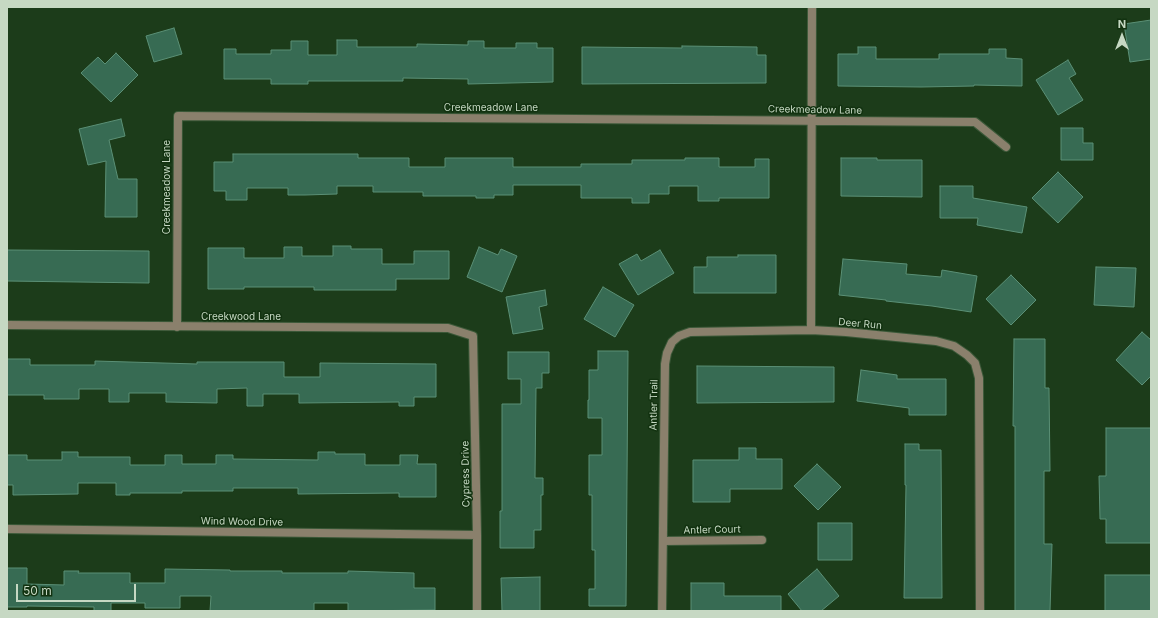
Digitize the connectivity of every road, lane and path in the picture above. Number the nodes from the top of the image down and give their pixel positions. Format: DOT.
graph roads {
  1 [pos="812,7"];
  2 [pos="811,120"];
  3 [pos="1006,147"];
  4 [pos="7,325"];
  5 [pos="177,327"];
  6 [pos="811,330"];
  7 [pos="473,336"];
  8 [pos="7,530"];
  9 [pos="477,535"];
  10 [pos="762,540"];
  11 [pos="663,541"];
  12 [pos="477,611"];
  13 [pos="662,611"];
  14 [pos="980,611"];
  1 -- 2 [label="street"];
  2 -- 3 [label="street, Creekmeadow Lane"];
  2 -- 5 [label="street, Creekmeadow Lane"];
  2 -- 6 [label="street"];
  4 -- 5 [label="street, Creekwood Lane"];
  5 -- 7 [label="street, Creekwood Lane"];
  6 -- 11 [label="street, Antler Trail"];
  6 -- 14 [label="street, Deer Run"];
  7 -- 9 [label="street, Cypress Drive"];
  8 -- 9 [label="street, Wind Wood Drive"];
  9 -- 12 [label="street, Cypress Drive"];
  10 -- 11 [label="street, Antler Court"];
  11 -- 13 [label="street, Antler Trail"];
}
